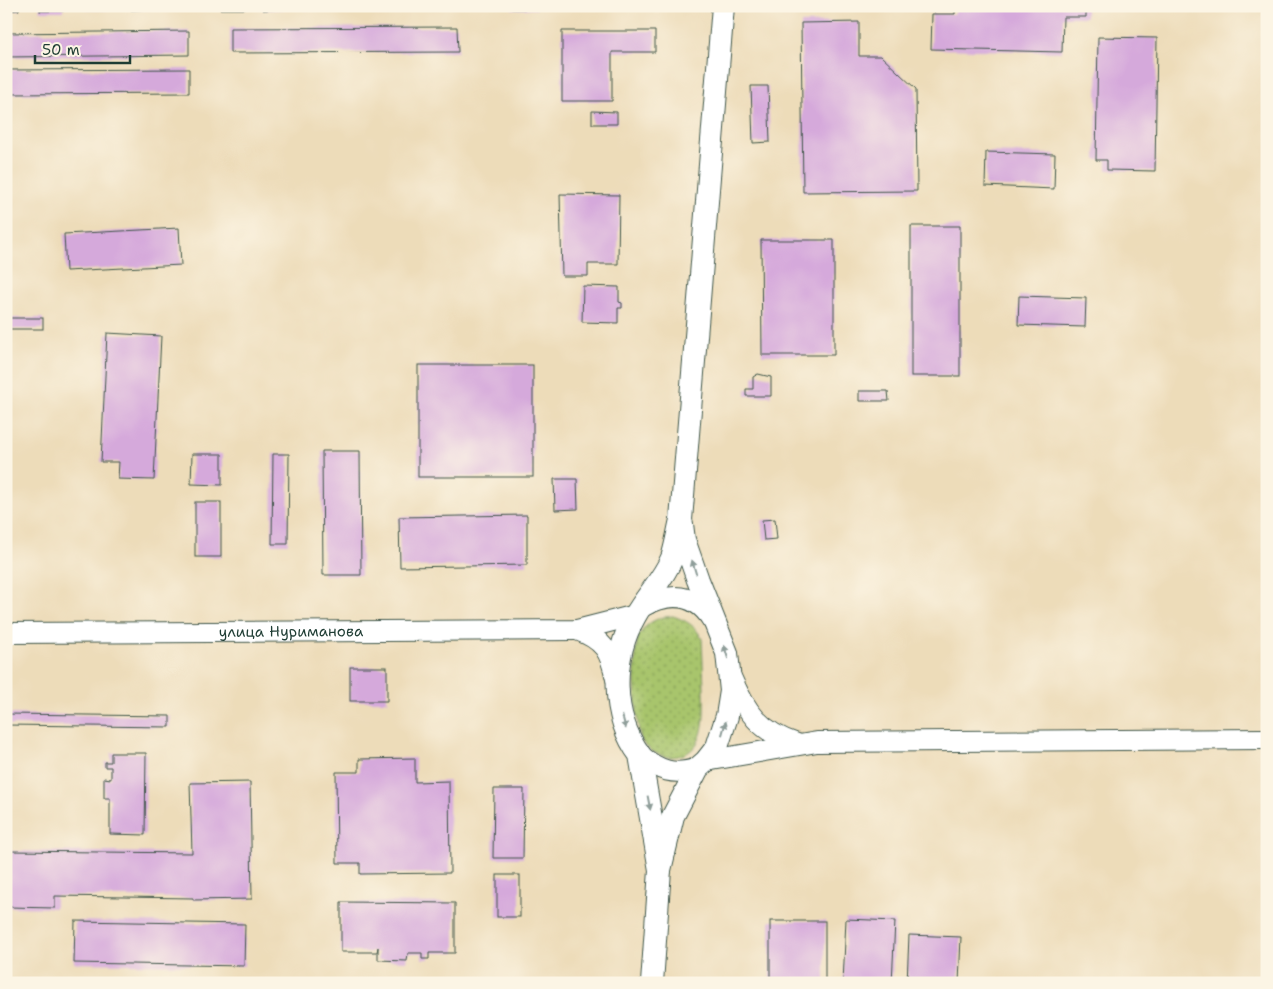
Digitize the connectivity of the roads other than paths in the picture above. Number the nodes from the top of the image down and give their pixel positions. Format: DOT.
graph roads {
  1 [pos="723,6"];
  2 [pos="681,520"];
  3 [pos="639,611"];
  4 [pos="717,629"];
  5 [pos="577,630"];
  6 [pos="6,633"];
  7 [pos="731,677"];
  8 [pos="618,685"];
  9 [pos="1267,740"];
  10 [pos="797,744"];
  11 [pos="640,755"];
  12 [pos="702,764"];
  13 [pos="660,870"];
  14 [pos="652,983"];
  1 -- 2 [label="main road"];
  2 -- 3 [label="main road"];
  4 -- 2 [label="main road, one-way"];
  3 -- 4 [label="main road"];
  3 -- 5 [label="main road"];
  3 -- 8 [label="main road"];
  7 -- 4 [label="main road, one-way"];
  5 -- 6 [label="main road, улица Нуриманова"];
  5 -- 8 [label="main road"];
  7 -- 10 [label="main road"];
  12 -- 7 [label="main road, one-way"];
  8 -- 11 [label="main road, one-way"];
  9 -- 10 [label="main road"];
  10 -- 12 [label="main road"];
  11 -- 12 [label="main road"];
  11 -- 13 [label="main road, one-way"];
  12 -- 13 [label="main road"];
  13 -- 14 [label="main road"];
}
